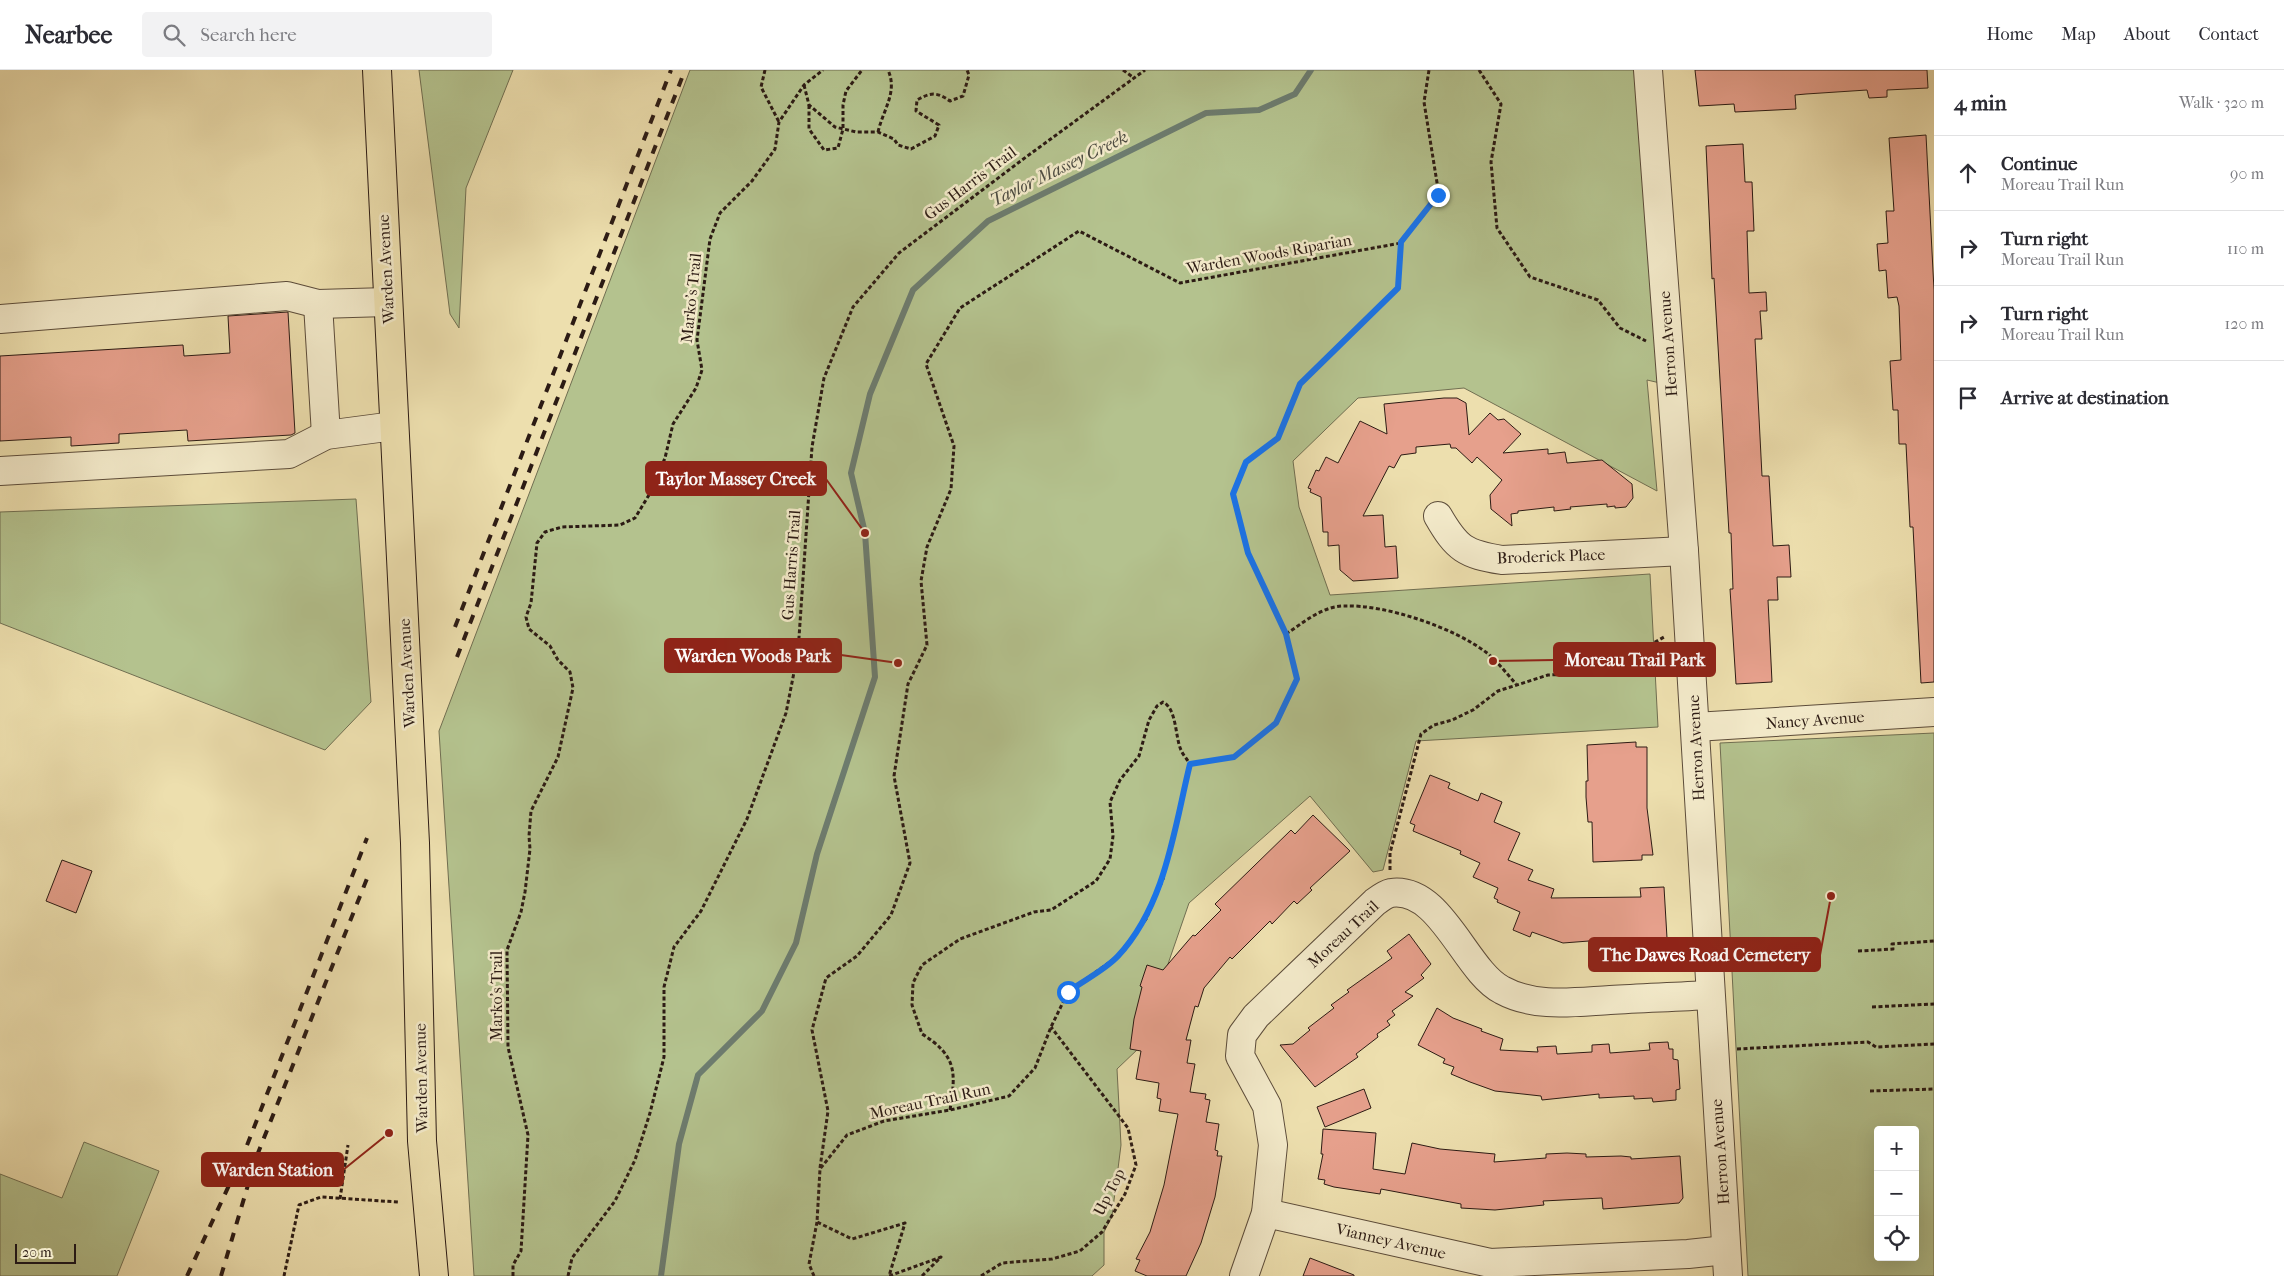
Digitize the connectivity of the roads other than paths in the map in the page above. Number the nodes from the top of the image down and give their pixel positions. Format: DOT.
graph roads {
  1 [pos="377,70"];
  2 [pos="1648,70"];
  3 [pos="387,302"];
  4 [pos="318,304"];
  5 [pos="0,319"];
  6 [pos="394,426"];
  7 [pos="326,435"];
  8 [pos="0,471"];
  9 [pos="1438,516"];
  10 [pos="1684,550"];
  11 [pos="1934,712"];
  12 [pos="1695,727"];
  13 [pos="1709,995"];
  14 [pos="1266,1213"];
  15 [pos="1727,1263"];
  16 [pos="434,1276"];
  17 [pos="1244,1276"];
  1 -- 3 [label="main road, Warden Avenue"];
  2 -- 10 [label="street, Herron Avenue"];
  3 -- 4 [label="street"];
  3 -- 6 [label="main road, Warden Avenue"];
  4 -- 5 [label="street"];
  4 -- 7 [label="street"];
  6 -- 7 [label="street"];
  6 -- 16 [label="main road, Warden Avenue"];
  7 -- 8 [label="street"];
  9 -- 10 [label="street, Broderick Place"];
  10 -- 12 [label="street, Herron Avenue"];
  11 -- 12 [label="street, Nancy Avenue"];
  12 -- 13 [label="street, Herron Avenue"];
  13 -- 14 [label="street, Moreau Trail"];
  13 -- 15 [label="street, Herron Avenue"];
  14 -- 15 [label="street, Vianney Avenue"];
  14 -- 17 [label="street, Moreau Trail"];
}
